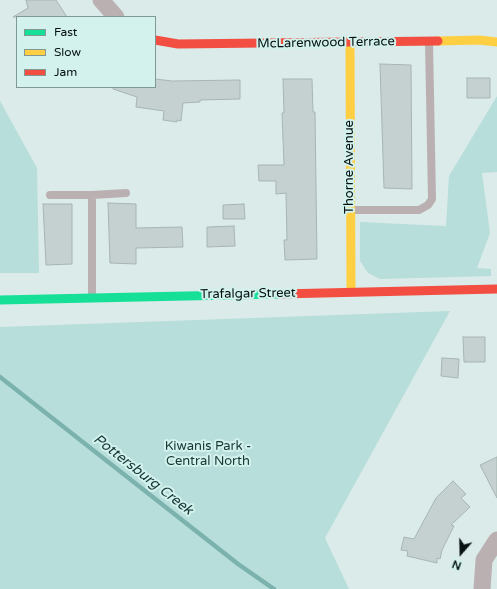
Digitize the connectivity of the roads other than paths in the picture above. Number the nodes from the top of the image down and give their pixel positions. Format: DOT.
graph roads {
  1 [pos="101,0"];
  2 [pos="115,16"];
  3 [pos="156,40"];
  4 [pos="429,41"];
  5 [pos="497,42"];
  6 [pos="350,43"];
  7 [pos="126,193"];
  8 [pos="50,195"];
  9 [pos="92,195"];
  10 [pos="350,210"];
  11 [pos="497,288"];
  12 [pos="351,292"];
  13 [pos="92,298"];
  14 [pos="0,300"];
  15 [pos="497,540"];
  16 [pos="482,589"];
  1 -- 2 [label="street"];
  3 -- 6 [label="street, McLarenwood Terrace"];
  4 -- 5 [label="street, McLarenwood Terrace"];
  4 -- 6 [label="street, McLarenwood Terrace"];
  4 -- 10 [label="lane"];
  6 -- 10 [label="street, Thorne Avenue"];
  7 -- 9 [label="lane"];
  8 -- 9 [label="lane"];
  9 -- 13 [label="lane"];
  10 -- 12 [label="street, Thorne Avenue"];
  11 -- 12 [label="street, Trafalgar Street"];
  12 -- 13 [label="street, Trafalgar Street"];
  13 -- 14 [label="street, Trafalgar Street"];
  15 -- 16 [label="street"];
}
